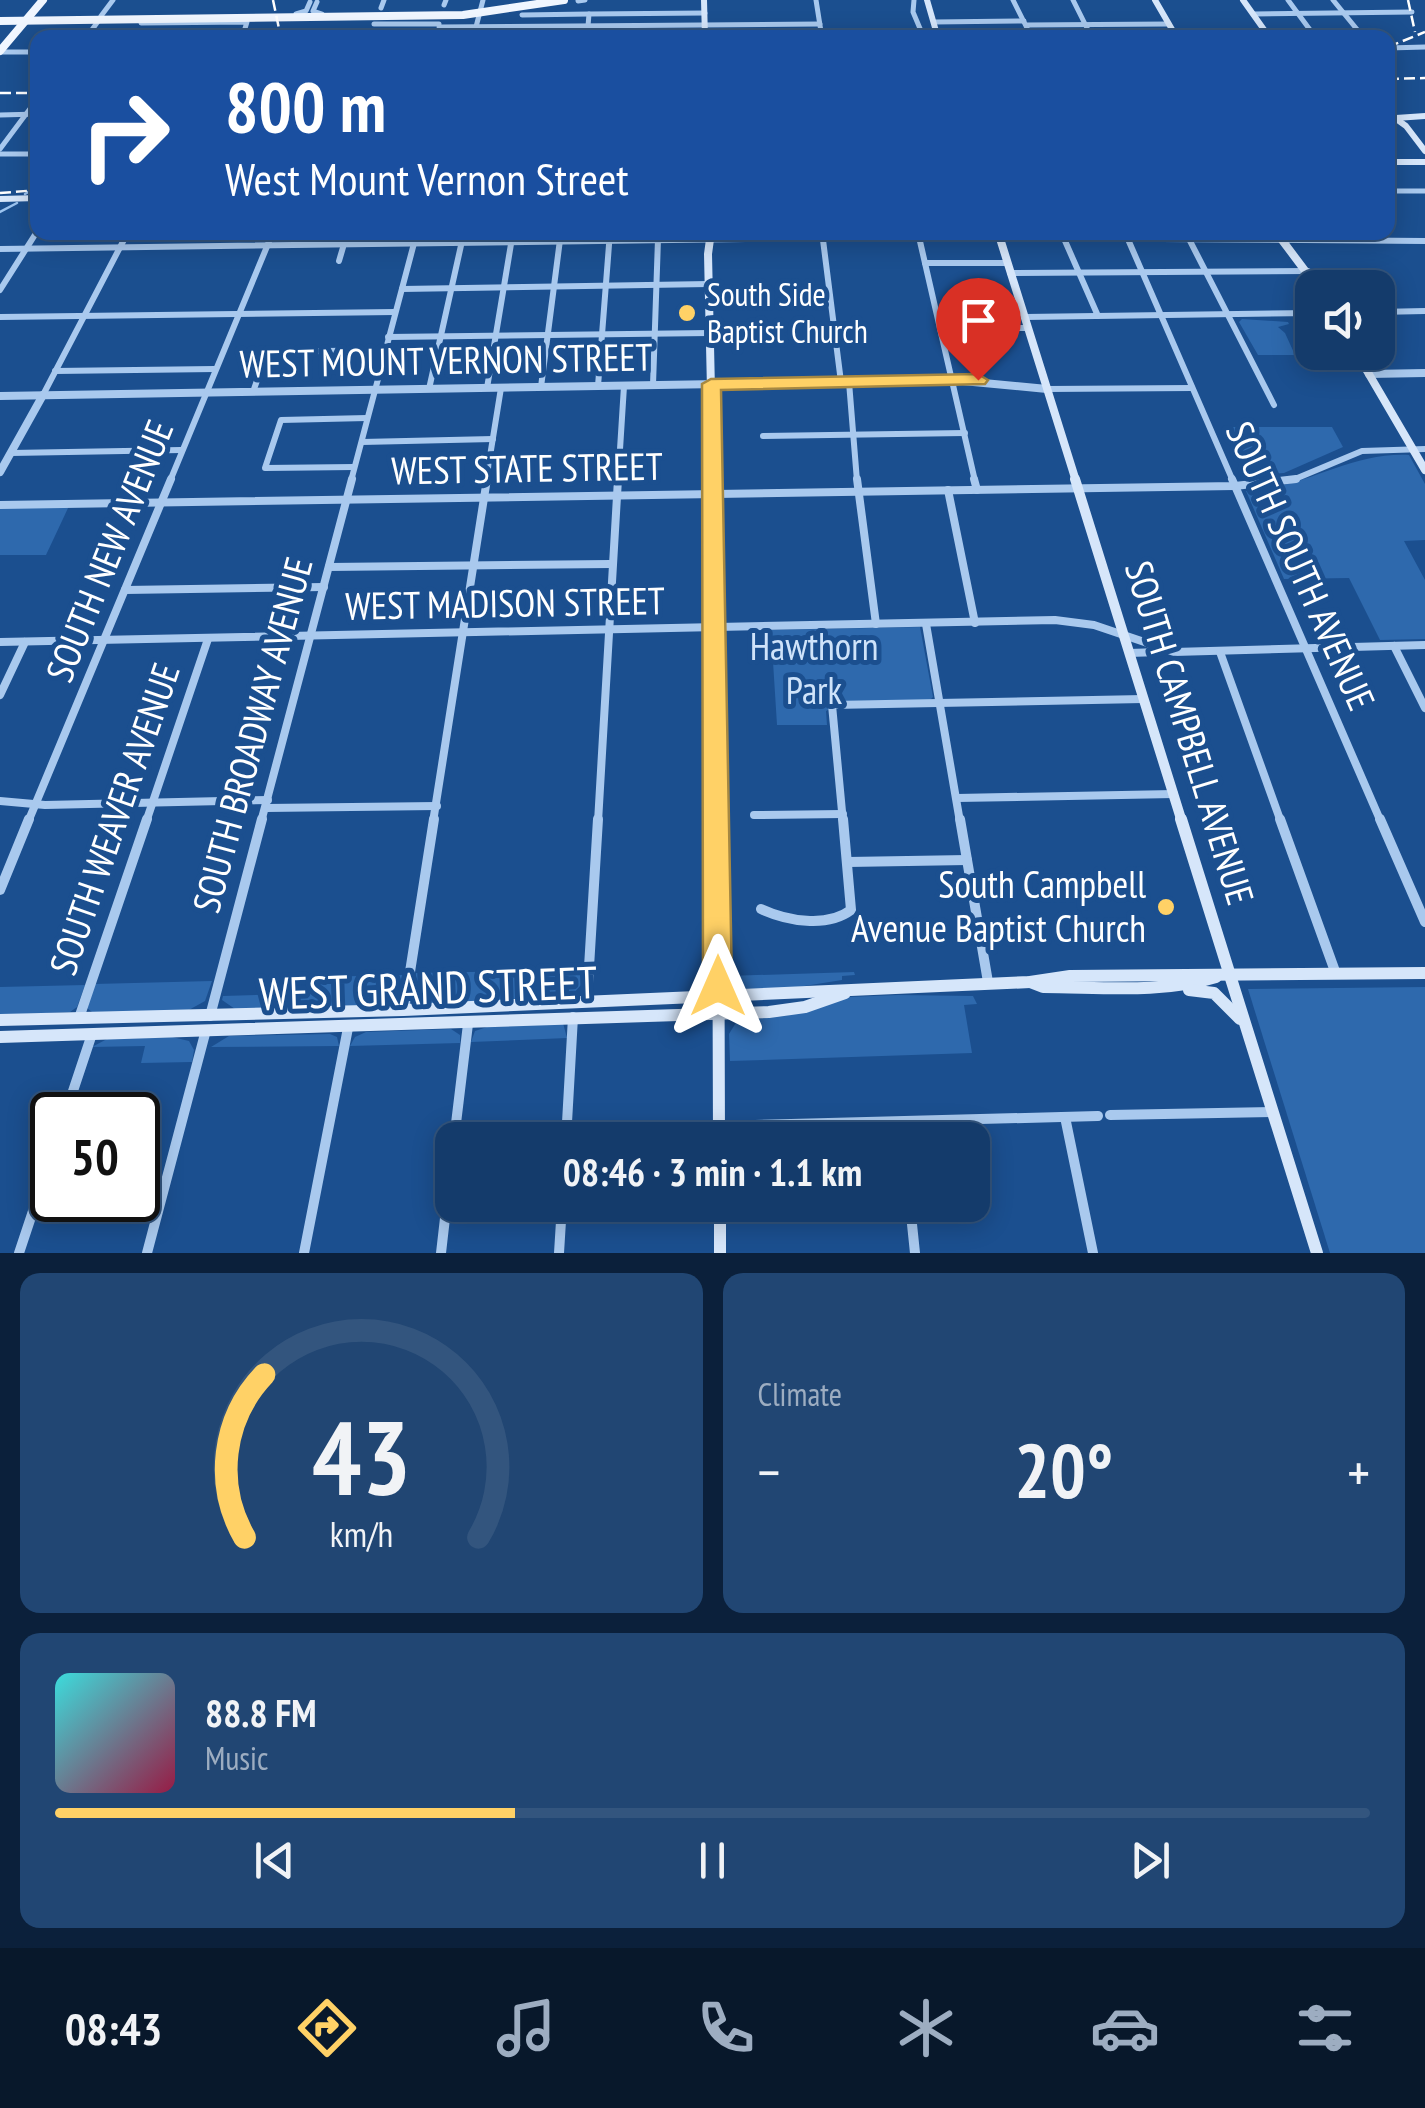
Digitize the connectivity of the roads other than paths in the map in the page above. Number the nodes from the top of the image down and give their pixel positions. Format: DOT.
graph roads {
  1 [pos="43,0"];
  2 [pos="113,0"];
  3 [pos="384,0"];
  4 [pos="483,0"];
  5 [pos="546,0"];
  6 [pos="564,0"];
  7 [pos="704,0"];
  8 [pos="816,0"];
  9 [pos="914,0"];
  10 [pos="927,0"];
  11 [pos="1013,0"];
  12 [pos="1073,0"];
  13 [pos="1154,0"];
  14 [pos="1243,0"];
  15 [pos="1288,0"];
  16 [pos="1333,0"];
  17 [pos="314,1"];
  18 [pos="381,8"];
  19 [pos="480,12"];
  20 [pos="1412,12"];
  21 [pos="705,13"];
  22 [pos="1344,13"];
  23 [pos="296,14"];
  24 [pos="322,14"];
  25 [pos="589,14"];
  26 [pos="1298,14"];
  27 [pos="522,15"];
  28 [pos="1254,16"];
  29 [pos="25,17"];
  30 [pos="1,19"];
  31 [pos="48,20"];
  32 [pos="99,20"];
  33 [pos="934,22"];
  34 [pos="440,23"];
  35 [pos="1025,23"];
  36 [pos="820,24"];
  37 [pos="1085,24"];
  38 [pos="1169,24"];
  39 [pos="554,26"];
  40 [pos="588,26"];
  41 [pos="705,26"];
  42 [pos="474,27"];
  43 [pos="92,30"];
  44 [pos="245,30"];
  45 [pos="372,30"];
  46 [pos="438,30"];
  47 [pos="473,30"];
  48 [pos="554,30"];
  49 [pos="705,30"];
  50 [pos="821,30"];
  51 [pos="921,30"];
  52 [pos="936,30"];
  53 [pos="1028,30"];
  54 [pos="1088,30"];
  55 [pos="1172,30"];
  56 [pos="1264,30"];
  57 [pos="1310,30"];
  58 [pos="1358,30"];
  59 [pos="0,41"];
  60 [pos="1425,47"];
  61 [pos="1395,48"];
  62 [pos="0,52"];
  63 [pos="30,52"];
  64 [pos="30,110"];
  65 [pos="0,114"];
  66 [pos="27,114"];
  67 [pos="1395,116"];
  68 [pos="1425,117"];
  69 [pos="1395,121"];
  70 [pos="1425,151"];
  71 [pos="0,152"];
  72 [pos="30,154"];
  73 [pos="1395,162"];
  74 [pos="1425,162"];
  75 [pos="1395,191"];
  76 [pos="1425,191"];
  77 [pos="0,198"];
  78 [pos="30,198"];
  79 [pos="31,240"];
  80 [pos="124,240"];
  81 [pos="270,240"];
  82 [pos="392,240"];
  83 [pos="415,240"];
  84 [pos="439,240"];
  85 [pos="527,240"];
  86 [pos="560,240"];
  87 [pos="610,240"];
  88 [pos="658,240"];
  89 [pos="711,240"];
  90 [pos="823,240"];
  91 [pos="919,240"];
  92 [pos="1001,240"];
  93 [pos="1064,240"];
  94 [pos="1128,240"];
  95 [pos="1190,240"];
  96 [pos="1282,240"];
  97 [pos="1395,240"];
  98 [pos="1425,241"];
  99 [pos="462,242"];
  100 [pos="511,242"];
  101 [pos="344,244"];
  102 [pos="268,245"];
  103 [pos="120,247"];
  104 [pos="0,248"];
  105 [pos="26,248"];
  106 [pos="338,261"];
  107 [pos="925,264"];
  108 [pos="1009,268"];
  109 [pos="1307,270"];
  110 [pos="1206,271"];
  111 [pos="1295,271"];
  112 [pos="1078,272"];
  113 [pos="1141,272"];
  114 [pos="709,284"];
  115 [pos="657,285"];
  116 [pos="555,286"];
  117 [pos="605,286"];
  118 [pos="504,287"];
  119 [pos="453,288"];
  120 [pos="402,289"];
  121 [pos="0,290"];
  122 [pos="1425,311"];
  123 [pos="395,312"];
  124 [pos="1395,312"];
  125 [pos="1295,313"];
  126 [pos="238,314"];
  127 [pos="1228,314"];
  128 [pos="85,315"];
  129 [pos="1160,315"];
  130 [pos="0,316"];
  131 [pos="1098,316"];
  132 [pos="1026,323"];
  133 [pos="940,328"];
  134 [pos="710,333"];
  135 [pos="602,334"];
  136 [pos="655,334"];
  137 [pos="548,335"];
  138 [pos="494,336"];
  139 [pos="388,337"];
  140 [pos="440,337"];
  141 [pos="385,350"];
  142 [pos="215,369"];
  143 [pos="1366,370"];
  144 [pos="55,371"];
  145 [pos="1425,373"];
  146 [pos="1368,374"];
  147 [pos="952,380"];
  148 [pos="845,382"];
  149 [pos="711,384"];
  150 [pos="653,385"];
  151 [pos="598,386"];
  152 [pos="624,386"];
  153 [pos="542,387"];
  154 [pos="487,388"];
  155 [pos="501,388"];
  156 [pos="1192,388"];
  157 [pos="429,389"];
  158 [pos="1047,389"];
  159 [pos="375,390"];
  160 [pos="206,392"];
  161 [pos="254,392"];
  162 [pos="42,395"];
  163 [pos="0,396"];
  164 [pos="1274,405"];
  165 [pos="367,418"];
  166 [pos="964,433"];
  167 [pos="855,435"];
  168 [pos="763,436"];
  169 [pos="493,438"];
  170 [pos="362,442"];
  171 [pos="1413,449"];
  172 [pos="1425,449"];
  173 [pos="181,450"];
  174 [pos="10,453"];
  175 [pos="354,466"];
  176 [pos="1425,470"];
  177 [pos="0,472"];
  178 [pos="1235,486"];
  179 [pos="1079,488"];
  180 [pos="948,490"];
  181 [pos="977,490"];
  182 [pos="858,491"];
  183 [pos="714,494"];
  184 [pos="616,496"];
  185 [pos="484,497"];
  186 [pos="346,499"];
  187 [pos="160,503"];
  188 [pos="0,505"];
  189 [pos="473,564"];
  190 [pos="611,564"];
  191 [pos="329,567"];
  192 [pos="324,587"];
  193 [pos="125,590"];
  194 [pos="975,623"];
  195 [pos="876,624"];
  196 [pos="926,624"];
  197 [pos="717,628"];
  198 [pos="608,630"];
  199 [pos="463,633"];
  200 [pos="310,636"];
  201 [pos="1124,636"];
  202 [pos="208,639"];
  203 [pos="104,640"];
  204 [pos="0,642"];
  205 [pos="25,642"];
  206 [pos="1425,645"];
  207 [pos="1394,646"];
  208 [pos="1306,649"];
  209 [pos="1174,652"];
  210 [pos="1220,652"];
  211 [pos="1129,653"];
  212 [pos="0,695"];
  213 [pos="1143,698"];
  214 [pos="940,703"];
  215 [pos="1425,708"];
  216 [pos="1174,794"];
  217 [pos="958,798"];
  218 [pos="0,801"];
  219 [pos="36,802"];
  220 [pos="152,802"];
  221 [pos="267,804"];
  222 [pos="437,806"];
  223 [pos="842,814"];
  224 [pos="754,815"];
  225 [pos="967,860"];
  226 [pos="848,862"];
  227 [pos="0,890"];
  228 [pos="761,909"];
  229 [pos="1425,922"];
  230 [pos="1336,974"];
  231 [pos="1425,974"];
  232 [pos="1224,976"];
  233 [pos="988,982"];
  234 [pos="1030,982"];
  235 [pos="1154,984"];
  236 [pos="855,988"];
  237 [pos="718,996"];
  238 [pos="587,1000"];
  239 [pos="404,1010"];
  240 [pos="718,1013"];
  241 [pos="210,1015"];
  242 [pos="574,1016"];
  243 [pos="79,1018"];
  244 [pos="0,1020"];
  245 [pos="468,1024"];
  246 [pos="1246,1026"];
  247 [pos="348,1028"];
  248 [pos="206,1031"];
  249 [pos="92,1034"];
  250 [pos="0,1036"];
  251 [pos="73,1092"];
  252 [pos="1273,1112"];
  253 [pos="1066,1118"];
  254 [pos="456,1122"];
  255 [pos="567,1122"];
  256 [pos="719,1122"];
  257 [pos="900,1122"];
  258 [pos="30,1222"];
  259 [pos="445,1222"];
  260 [pos="561,1222"];
  261 [pos="720,1222"];
  262 [pos="912,1222"];
  263 [pos="20,1253"];
  264 [pos="147,1253"];
  265 [pos="304,1253"];
  266 [pos="441,1253"];
  267 [pos="559,1253"];
  268 [pos="720,1253"];
  269 [pos="915,1253"];
  270 [pos="1093,1253"];
  271 [pos="1317,1253"];
  1 -- 29 [label="main road"];
  2 -- 32 [label="street"];
  3 -- 18 [label="street"];
  4 -- 19 [label="street"];
  5 -- 19 [label="main road"];
  6 -- 19 [label="main road"];
  7 -- 21 [label="main road"];
  8 -- 36 [label="street"];
  9 -- 51 [label="street"];
  10 -- 33 [label="main road"];
  11 -- 35 [label="street"];
  12 -- 37 [label="street"];
  13 -- 38 [label="main road"];
  14 -- 28 [label="main road"];
  15 -- 26 [label="street"];
  16 -- 22 [label="street"];
  17 -- 23 [label="street"];
  17 -- 24 [label="street"];
  19 -- 24 [label="main road"];
  19 -- 32 [label="main road"];
  19 -- 42 [label="street"];
  20 -- 22 [label="street"];
  21 -- 25 [label="street"];
  21 -- 41 [label="main road"];
  22 -- 26 [label="street"];
  22 -- 58 [label="street"];
  23 -- 24 [label="main road"];
  23 -- 32 [label="main road"];
  25 -- 27 [label="street"];
  25 -- 40 [label="street"];
  26 -- 28 [label="street"];
  26 -- 57 [label="street"];
  28 -- 56 [label="main road"];
  29 -- 30 [label="main road"];
  29 -- 30 [label="main road"];
  29 -- 31 [label="main road"];
  29 -- 31 [label="main road"];
  29 -- 32 [label="main road"];
  29 -- 59 [label="main road"];
  29 -- 62 [label="main road"];
  31 -- 32 [label="main road"];
  32 -- 43 [label="street"];
  32 -- 44 [label="street"];
  33 -- 35 [label="street"];
  33 -- 52 [label="main road"];
  34 -- 42 [label="street"];
  34 -- 45 [label="street"];
  34 -- 46 [label="street"];
  35 -- 37 [label="street"];
  35 -- 53 [label="street"];
  36 -- 41 [label="street"];
  36 -- 50 [label="street"];
  37 -- 38 [label="street"];
  37 -- 54 [label="street"];
  38 -- 55 [label="main road"];
  39 -- 40 [label="street"];
  39 -- 42 [label="street"];
  39 -- 48 [label="street"];
  40 -- 41 [label="street"];
  41 -- 49 [label="main road"];
  42 -- 47 [label="street"];
  60 -- 61 [label="street"];
  62 -- 63 [label="street"];
  64 -- 66 [label="street"];
  65 -- 66 [label="street"];
  66 -- 71 [label="street"];
  67 -- 68 [label="main road"];
  69 -- 70 [label="main road"];
  71 -- 72 [label="street"];
  73 -- 74 [label="main road"];
  75 -- 76 [label="street"];
  77 -- 78 [label="main road"];
  79 -- 105 [label="street"];
  80 -- 103 [label="street"];
  81 -- 102 [label="street, SOUTH NEW AVENUE"];
  82 -- 101 [label="street"];
  83 -- 120 [label="street, SOUTH BROADWAY AVENUE"];
  84 -- 99 [label="street"];
  85 -- 100 [label="street"];
  86 -- 116 [label="street"];
  87 -- 117 [label="street"];
  88 -- 115 [label="street"];
  89 -- 114 [label="main road"];
  90 -- 148 [label="street"];
  91 -- 107 [label="street"];
  92 -- 108 [label="main road, SOUTH CAMPBELL AVENUE"];
  93 -- 112 [label="street"];
  94 -- 113 [label="street, SOUTH SOUTH AVENUE"];
  95 -- 110 [label="street"];
  96 -- 109 [label="main road"];
  97 -- 98 [label="street"];
  99 -- 100 [label="street"];
  99 -- 119 [label="street"];
  100 -- 118 [label="street"];
  101 -- 102 [label="street"];
  101 -- 106 [label="street"];
  102 -- 103 [label="street"];
  102 -- 126 [label="street, SOUTH NEW AVENUE"];
  103 -- 105 [label="street"];
  103 -- 128 [label="street"];
  104 -- 105 [label="street"];
  105 -- 121 [label="street"];
  107 -- 108 [label="street"];
  107 -- 133 [label="street"];
  108 -- 112 [label="street"];
  108 -- 132 [label="main road, SOUTH CAMPBELL AVENUE"];
  110 -- 111 [label="street"];
  110 -- 113 [label="street"];
  110 -- 127 [label="street"];
  112 -- 113 [label="street"];
  112 -- 131 [label="street"];
  113 -- 129 [label="street, SOUTH SOUTH AVENUE"];
  114 -- 115 [label="street"];
  114 -- 134 [label="main road"];
  115 -- 117 [label="street"];
  115 -- 136 [label="street"];
  116 -- 117 [label="street"];
  116 -- 118 [label="street"];
  116 -- 137 [label="street"];
  117 -- 135 [label="street"];
  118 -- 119 [label="street"];
  118 -- 138 [label="street"];
  119 -- 120 [label="street"];
  119 -- 140 [label="street"];
  120 -- 123 [label="street, SOUTH BROADWAY AVENUE"];
  122 -- 124 [label="street"];
  123 -- 126 [label="street"];
  123 -- 139 [label="street, SOUTH BROADWAY AVENUE"];
  125 -- 127 [label="street"];
  126 -- 128 [label="street"];
  126 -- 142 [label="street, SOUTH NEW AVENUE"];
  127 -- 129 [label="street"];
  127 -- 164 [label="street"];
  128 -- 130 [label="street"];
  128 -- 144 [label="street"];
  129 -- 131 [label="street"];
  129 -- 156 [label="street, SOUTH SOUTH AVENUE"];
  131 -- 132 [label="street"];
  132 -- 133 [label="street"];
  132 -- 158 [label="main road, SOUTH CAMPBELL AVENUE"];
  133 -- 147 [label="street"];
  134 -- 136 [label="street"];
  134 -- 149 [label="main road"];
  135 -- 136 [label="street"];
  135 -- 137 [label="street"];
  135 -- 151 [label="street"];
  136 -- 150 [label="street"];
  137 -- 138 [label="street"];
  137 -- 153 [label="street"];
  138 -- 140 [label="street"];
  138 -- 154 [label="street"];
  139 -- 140 [label="street"];
  139 -- 141 [label="street, SOUTH BROADWAY AVENUE"];
  140 -- 157 [label="street"];
  141 -- 159 [label="street, SOUTH BROADWAY AVENUE"];
  141 -- 161 [label="street"];
  142 -- 144 [label="street"];
  142 -- 160 [label="street, SOUTH NEW AVENUE"];
  143 -- 146 [label="main road"];
  144 -- 162 [label="street"];
  145 -- 146 [label="street"];
  146 -- 171 [label="main road"];
  147 -- 148 [label="street, WEST MOUNT VERNON STREET"];
  147 -- 158 [label="street, WEST MOUNT VERNON STREET"];
  147 -- 166 [label="street"];
  148 -- 149 [label="street, WEST MOUNT VERNON STREET"];
  148 -- 167 [label="street"];
  149 -- 150 [label="street, WEST MOUNT VERNON STREET"];
  149 -- 183 [label="main road"];
  150 -- 152 [label="street, WEST MOUNT VERNON STREET"];
  151 -- 152 [label="street, WEST MOUNT VERNON STREET"];
  151 -- 153 [label="street, WEST MOUNT VERNON STREET"];
  152 -- 184 [label="street"];
  153 -- 155 [label="street, WEST MOUNT VERNON STREET"];
  154 -- 155 [label="street, WEST MOUNT VERNON STREET"];
  154 -- 157 [label="street, WEST MOUNT VERNON STREET"];
  155 -- 169 [label="street"];
  156 -- 158 [label="street, WEST MOUNT VERNON STREET"];
  156 -- 178 [label="street, SOUTH SOUTH AVENUE"];
  157 -- 159 [label="street, WEST MOUNT VERNON STREET"];
  158 -- 179 [label="main road, SOUTH CAMPBELL AVENUE"];
  159 -- 161 [label="street, WEST MOUNT VERNON STREET"];
  159 -- 165 [label="street, SOUTH BROADWAY AVENUE"];
  160 -- 161 [label="street, WEST MOUNT VERNON STREET"];
  160 -- 162 [label="street, WEST MOUNT VERNON STREET"];
  160 -- 173 [label="street, SOUTH NEW AVENUE"];
  162 -- 163 [label="street, WEST MOUNT VERNON STREET"];
  162 -- 174 [label="street"];
  165 -- 170 [label="street, SOUTH BROADWAY AVENUE"];
  165 -- 175 [label="street"];
  166 -- 167 [label="street"];
  166 -- 181 [label="street"];
  167 -- 168 [label="street"];
  167 -- 182 [label="street"];
  169 -- 170 [label="street"];
  169 -- 185 [label="street"];
  170 -- 175 [label="street, SOUTH BROADWAY AVENUE"];
  171 -- 172 [label="street, WEST STATE STREET"];
  171 -- 176 [label="main road"];
  171 -- 178 [label="street, WEST STATE STREET"];
  173 -- 174 [label="street"];
  173 -- 187 [label="street, SOUTH NEW AVENUE"];
  174 -- 177 [label="street"];
  175 -- 186 [label="street, SOUTH BROADWAY AVENUE"];
  178 -- 179 [label="street, WEST STATE STREET"];
  178 -- 208 [label="street, SOUTH SOUTH AVENUE"];
  179 -- 181 [label="street, WEST STATE STREET"];
  179 -- 201 [label="main road, SOUTH CAMPBELL AVENUE"];
  180 -- 181 [label="street, WEST STATE STREET"];
  180 -- 182 [label="street, WEST STATE STREET"];
  180 -- 194 [label="street"];
  182 -- 183 [label="street, WEST STATE STREET"];
  182 -- 195 [label="street"];
  183 -- 184 [label="street, WEST STATE STREET"];
  183 -- 197 [label="main road"];
  184 -- 185 [label="street, WEST STATE STREET"];
  184 -- 190 [label="street"];
  185 -- 186 [label="street, WEST STATE STREET"];
  185 -- 189 [label="street"];
  186 -- 187 [label="street, WEST STATE STREET"];
  186 -- 191 [label="street, SOUTH BROADWAY AVENUE"];
  187 -- 188 [label="street, WEST STATE STREET"];
  187 -- 193 [label="street, SOUTH NEW AVENUE"];
  189 -- 190 [label="street"];
  189 -- 191 [label="street"];
  189 -- 199 [label="street"];
  190 -- 198 [label="street"];
  191 -- 192 [label="street, SOUTH BROADWAY AVENUE"];
  192 -- 193 [label="street"];
  192 -- 200 [label="street, SOUTH BROADWAY AVENUE"];
  193 -- 203 [label="street, SOUTH NEW AVENUE"];
  194 -- 196 [label="street, WEST MADISON STREET"];
  194 -- 201 [label="street, WEST MADISON STREET"];
  195 -- 196 [label="street, WEST MADISON STREET"];
  195 -- 197 [label="street, WEST MADISON STREET"];
  196 -- 214 [label="street"];
  197 -- 198 [label="street, WEST MADISON STREET"];
  197 -- 237 [label="main road"];
  198 -- 199 [label="street, WEST MADISON STREET"];
  198 -- 238 [label="street"];
  199 -- 200 [label="street, WEST MADISON STREET"];
  199 -- 222 [label="street"];
  200 -- 202 [label="street, WEST MADISON STREET"];
  200 -- 221 [label="street, SOUTH BROADWAY AVENUE"];
  201 -- 209 [label="street, WEST MADISON STREET"];
  201 -- 211 [label="main road, SOUTH CAMPBELL AVENUE"];
  202 -- 203 [label="street, WEST MADISON STREET"];
  202 -- 220 [label="street, SOUTH WEAVER AVENUE"];
  203 -- 205 [label="street, WEST MADISON STREET"];
  203 -- 219 [label="street, SOUTH NEW AVENUE"];
  204 -- 205 [label="street, WEST MADISON STREET"];
  205 -- 212 [label="street"];
  206 -- 207 [label="street, WEST MADISON STREET"];
  207 -- 208 [label="street, WEST MADISON STREET"];
  207 -- 215 [label="street"];
  208 -- 210 [label="street, WEST MADISON STREET"];
  208 -- 229 [label="street, SOUTH SOUTH AVENUE"];
  209 -- 210 [label="street, WEST MADISON STREET"];
  209 -- 211 [label="street"];
  210 -- 230 [label="street"];
  211 -- 213 [label="main road, SOUTH CAMPBELL AVENUE"];
  213 -- 214 [label="street"];
  213 -- 216 [label="main road, SOUTH CAMPBELL AVENUE"];
  214 -- 217 [label="street"];
  214 -- 223 [label="street"];
  216 -- 217 [label="street"];
  216 -- 232 [label="main road, SOUTH CAMPBELL AVENUE"];
  217 -- 225 [label="street"];
  218 -- 219 [label="street"];
  219 -- 220 [label="street"];
  219 -- 227 [label="street, SOUTH NEW AVENUE"];
  220 -- 221 [label="street"];
  220 -- 243 [label="street, SOUTH WEAVER AVENUE"];
  221 -- 222 [label="street"];
  221 -- 241 [label="street, SOUTH BROADWAY AVENUE"];
  222 -- 239 [label="street"];
  223 -- 224 [label="street"];
  223 -- 226 [label="street"];
  225 -- 226 [label="street"];
  225 -- 233 [label="street"];
  226 -- 228 [label="street"];
  230 -- 231 [label="main road, WEST GRAND STREET"];
  230 -- 232 [label="main road, WEST GRAND STREET"];
  232 -- 234 [label="main road, WEST GRAND STREET"];
  232 -- 235 [label="main road, WEST GRAND STREET"];
  232 -- 246 [label="main road, SOUTH CAMPBELL AVENUE"];
  233 -- 234 [label="main road, WEST GRAND STREET"];
  233 -- 236 [label="main road, WEST GRAND STREET"];
  234 -- 235 [label="main road, WEST GRAND STREET"];
  235 -- 246 [label="main road"];
  236 -- 237 [label="main road, WEST GRAND STREET"];
  236 -- 240 [label="main road, WEST GRAND STREET"];
  237 -- 238 [label="main road, WEST GRAND STREET"];
  237 -- 240 [label="main road"];
  238 -- 239 [label="main road, WEST GRAND STREET"];
  239 -- 241 [label="main road, WEST GRAND STREET"];
  240 -- 242 [label="main road, WEST GRAND STREET"];
  240 -- 256 [label="main road"];
  241 -- 243 [label="main road, WEST GRAND STREET"];
  241 -- 248 [label="street, SOUTH BROADWAY AVENUE"];
  242 -- 245 [label="main road, WEST GRAND STREET"];
  242 -- 255 [label="street"];
  243 -- 244 [label="main road, WEST GRAND STREET"];
  245 -- 247 [label="main road, WEST GRAND STREET"];
  245 -- 254 [label="street"];
  246 -- 252 [label="main road, SOUTH CAMPBELL AVENUE"];
  247 -- 248 [label="main road, WEST GRAND STREET"];
  247 -- 265 [label="street"];
  248 -- 249 [label="main road, WEST GRAND STREET"];
  248 -- 264 [label="street, SOUTH BROADWAY AVENUE"];
  249 -- 250 [label="main road, WEST GRAND STREET"];
  249 -- 251 [label="street, SOUTH WEAVER AVENUE"];
  252 -- 253 [label="street"];
  252 -- 271 [label="main road, SOUTH CAMPBELL AVENUE"];
  253 -- 257 [label="street"];
  253 -- 270 [label="street"];
  258 -- 263 [label="street"];
  259 -- 266 [label="street"];
  260 -- 267 [label="street"];
  261 -- 268 [label="main road"];
  262 -- 269 [label="street"];
}
